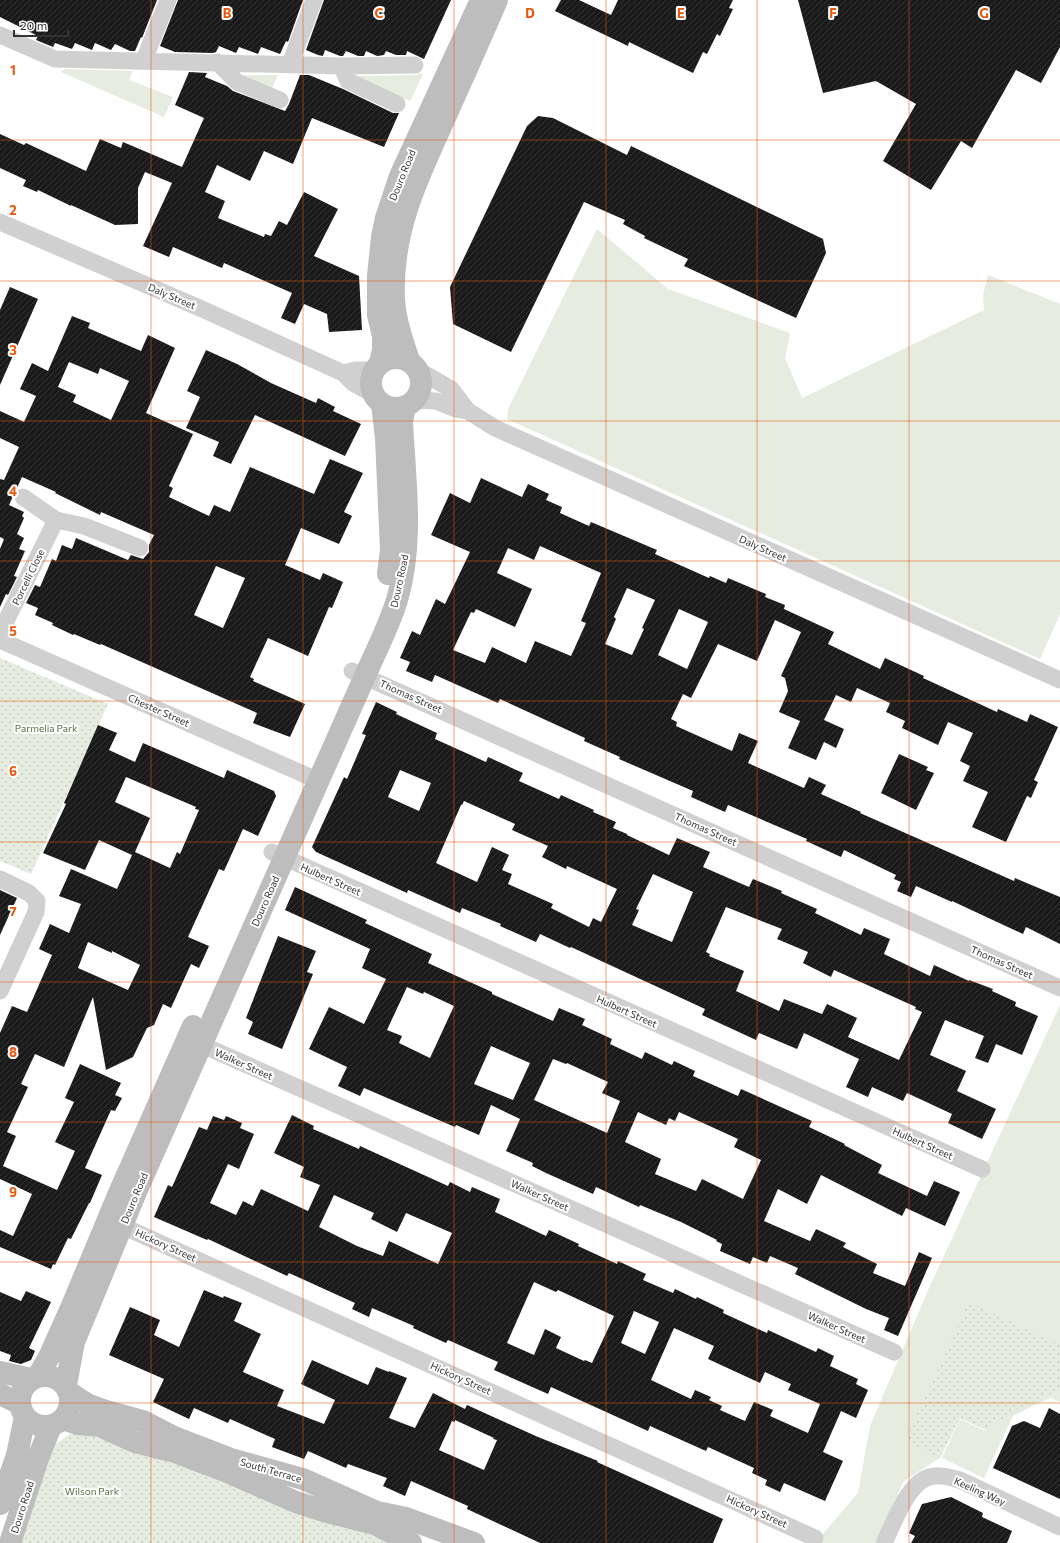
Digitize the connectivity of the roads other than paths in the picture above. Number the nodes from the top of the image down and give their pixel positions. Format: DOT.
graph roads {
  1 [pos="168,0"];
  2 [pos="314,0"];
  3 [pos="481,0"];
  4 [pos="498,0"];
  5 [pos="0,35"];
  6 [pos="144,60"];
  7 [pos="217,62"];
  8 [pos="290,64"];
  9 [pos="415,65"];
  10 [pos="343,66"];
  11 [pos="280,100"];
  12 [pos="397,104"];
  13 [pos="0,222"];
  14 [pos="413,365"];
  15 [pos="377,367"];
  16 [pos="343,373"];
  17 [pos="378,399"];
  18 [pos="410,403"];
  19 [pos="468,411"];
  20 [pos="23,497"];
  21 [pos="56,520"];
  22 [pos="140,548"];
  23 [pos="0,633"];
  24 [pos="0,640"];
  25 [pos="359,673"];
  26 [pos="1060,680"];
  27 [pos="312,778"];
  28 [pos="279,855"];
  29 [pos="0,879"];
  30 [pos="1060,988"];
  31 [pos="0,991"];
  32 [pos="194,1042"];
  33 [pos="982,1169"];
  34 [pos="115,1223"];
  35 [pos="894,1352"];
  36 [pos="0,1372"];
  37 [pos="34,1378"];
  38 [pos="68,1389"];
  39 [pos="0,1394"];
  40 [pos="23,1410"];
  41 [pos="57,1422"];
  42 [pos="0,1504"];
  43 [pos="1060,1527"];
  44 [pos="815,1538"];
  45 [pos="10,1543"];
  46 [pos="411,1543"];
  47 [pos="474,1543"];
  48 [pos="884,1543"];
  1 -- 6 [label="street"];
  2 -- 8 [label="street"];
  3 -- 15 [label="street, Douro Road"];
  4 -- 14 [label="street, Douro Road"];
  5 -- 6 [label="street"];
  6 -- 7 [label="street"];
  7 -- 8 [label="street"];
  7 -- 11 [label="street"];
  8 -- 10 [label="street"];
  9 -- 10 [label="street"];
  10 -- 12 [label="street"];
  13 -- 16 [label="street, Daly Street"];
  14 -- 15 [label="street"];
  14 -- 18 [label="street"];
  14 -- 19 [label="street, Daly Street"];
  15 -- 16 [label="street"];
  15 -- 17 [label="street"];
  16 -- 17 [label="street, Daly Street"];
  17 -- 18 [label="street"];
  17 -- 25 [label="street, Douro Road"];
  18 -- 19 [label="street, Daly Street"];
  18 -- 25 [label="street, Douro Road"];
  19 -- 26 [label="street, Daly Street"];
  20 -- 21 [label="street"];
  21 -- 22 [label="street"];
  21 -- 23 [label="street, Porcelli Close"];
  24 -- 27 [label="street, Chester Street"];
  25 -- 27 [label="street, Douro Road"];
  25 -- 30 [label="street, Thomas Street"];
  27 -- 28 [label="street, Douro Road"];
  28 -- 32 [label="street, Douro Road"];
  28 -- 33 [label="street, Hulbert Street"];
  29 -- 31 [label="street"];
  32 -- 34 [label="street, Douro Road"];
  32 -- 35 [label="street, Walker Street"];
  34 -- 37 [label="street, Douro Road"];
  34 -- 38 [label="street, Douro Road"];
  34 -- 44 [label="street, Hickory Street"];
  36 -- 37 [label="street"];
  37 -- 38 [label="street"];
  37 -- 40 [label="street"];
  38 -- 41 [label="street"];
  38 -- 47 [label="street, South Terrace"];
  39 -- 40 [label="street"];
  40 -- 41 [label="street"];
  40 -- 42 [label="street"];
  41 -- 45 [label="street, Douro Road"];
  41 -- 46 [label="street, South Terrace"];
  43 -- 48 [label="street, Keeling Way"];
}
